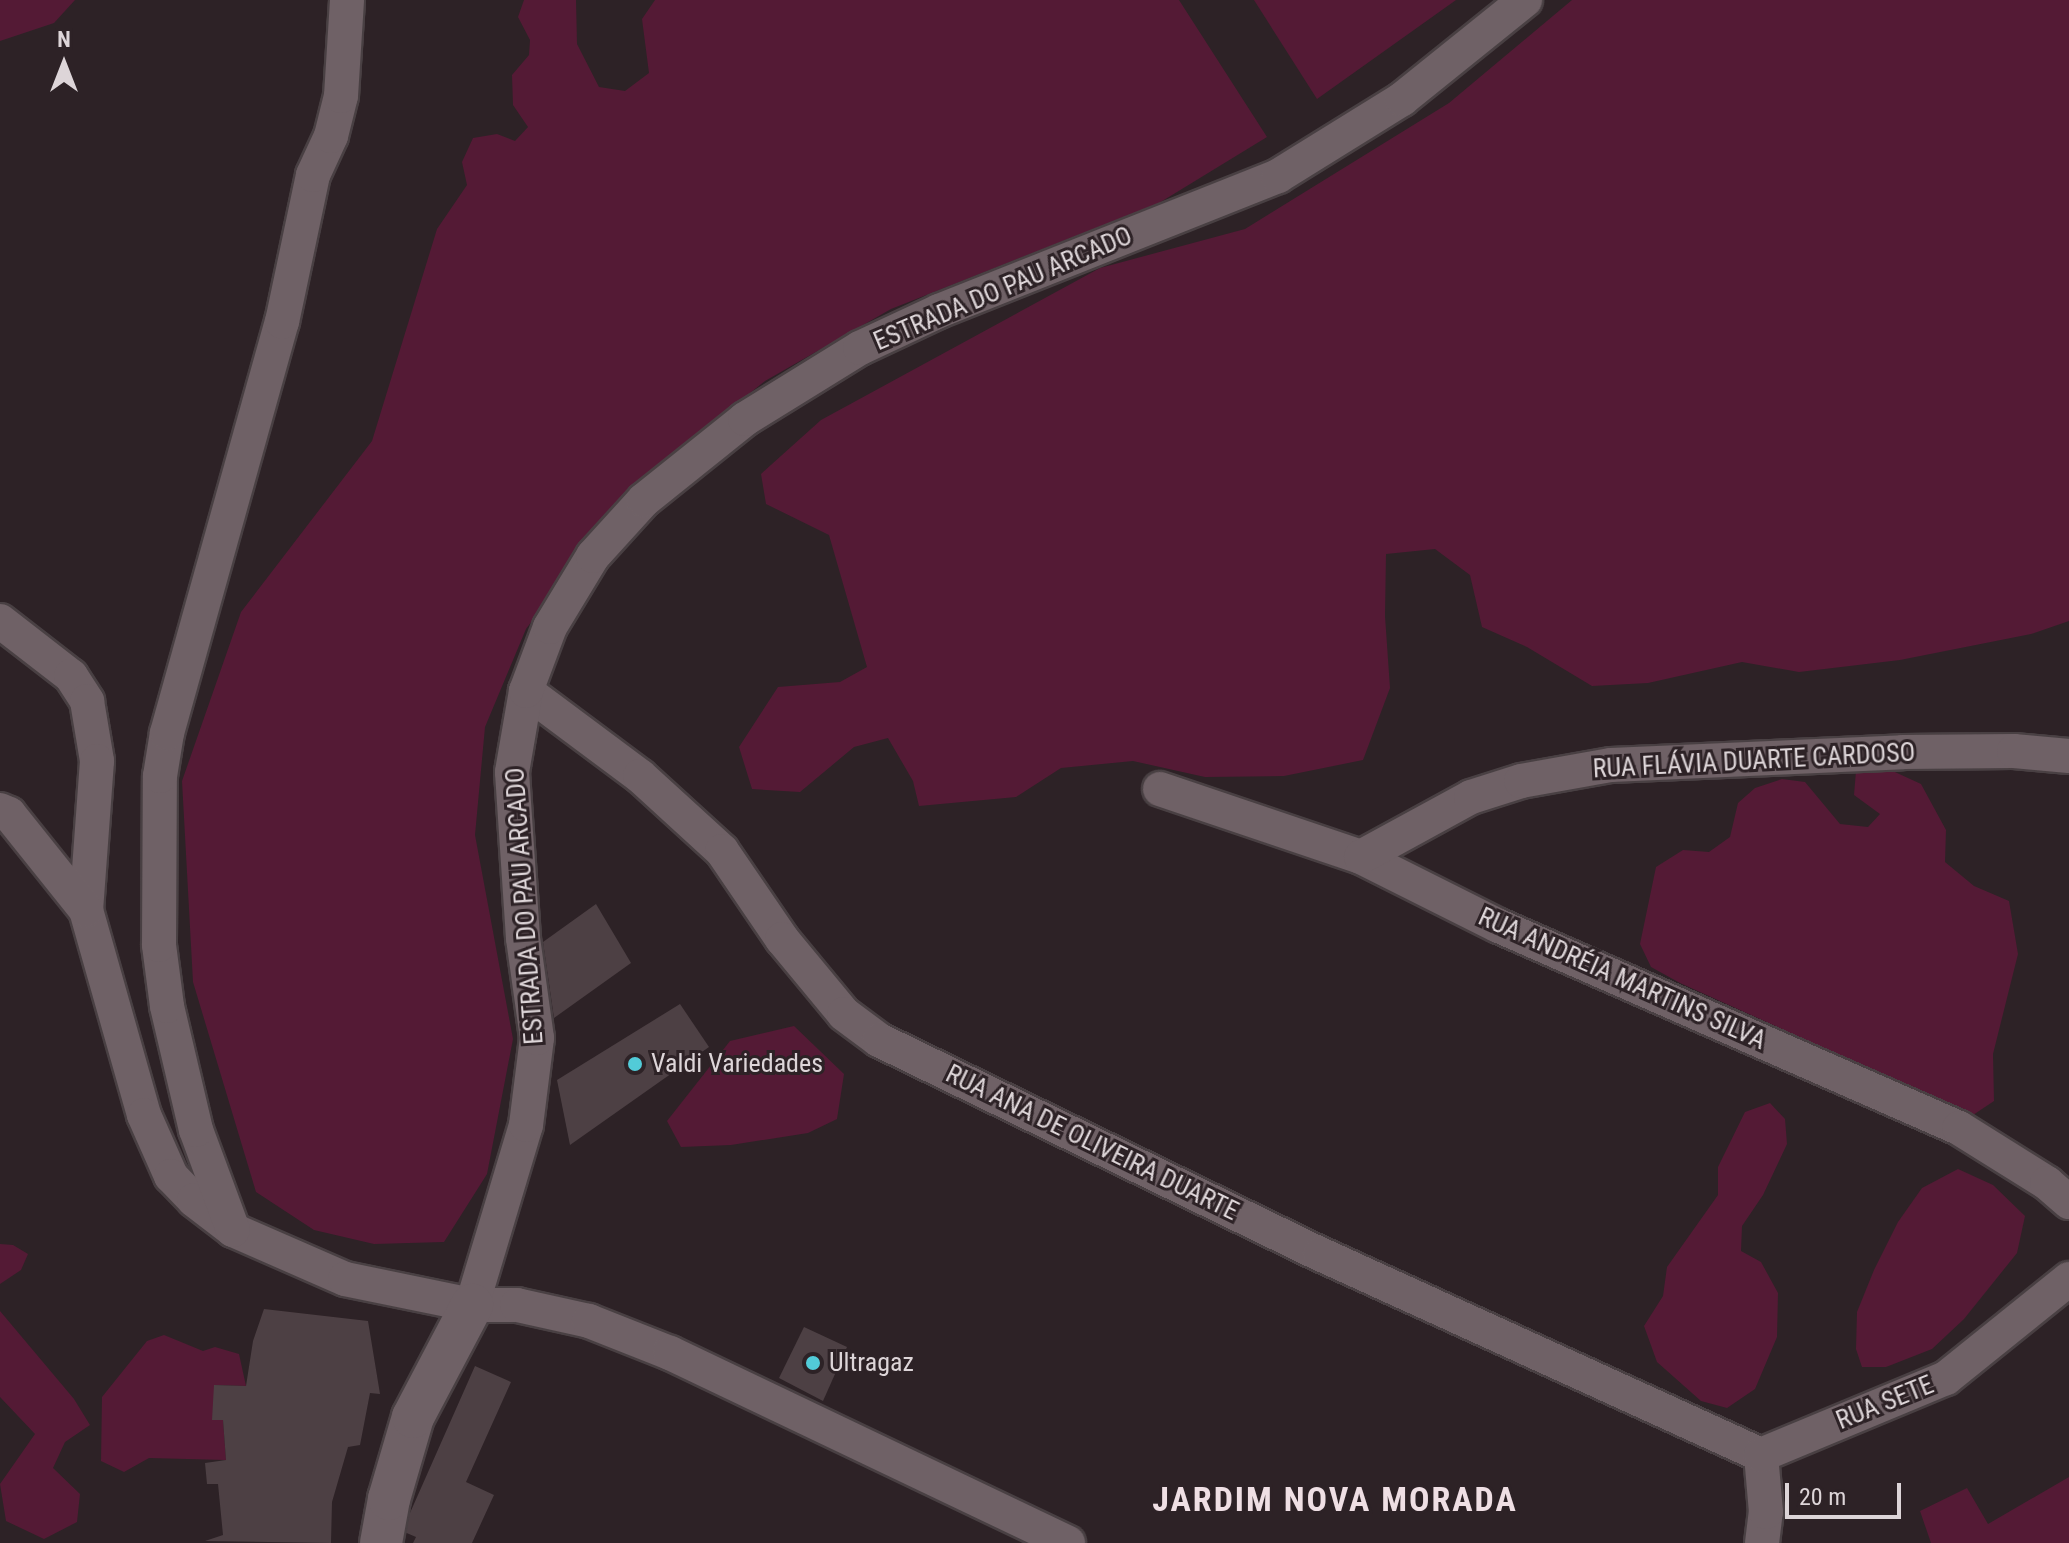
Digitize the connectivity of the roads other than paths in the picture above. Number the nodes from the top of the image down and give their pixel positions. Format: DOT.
graph roads {
  1 [pos="347,0"];
  2 [pos="1525,0"];
  3 [pos="0,621"];
  4 [pos="526,691"];
  5 [pos="2069,756"];
  6 [pos="1160,789"];
  7 [pos="0,810"];
  8 [pos="1361,857"];
  9 [pos="86,910"];
  10 [pos="2069,1202"];
  11 [pos="233,1230"];
  12 [pos="2069,1279"];
  13 [pos="472,1305"];
  14 [pos="1761,1455"];
  15 [pos="381,1543"];
  16 [pos="1068,1543"];
  17 [pos="1762,1543"];
  1 -- 11 [label="street"];
  2 -- 4 [label="street, ESTRADA DO PAU ARCADO"];
  3 -- 9 [label="street"];
  4 -- 13 [label="street, ESTRADA DO PAU ARCADO"];
  4 -- 14 [label="street, RUA ANA DE OLIVEIRA DUARTE"];
  5 -- 8 [label="street, RUA FLÁVIA DUARTE CARDOSO"];
  6 -- 8 [label="street, RUA ANDRÉIA MARTINS SILVA"];
  7 -- 9 [label="street"];
  8 -- 10 [label="street, RUA ANDRÉIA MARTINS SILVA"];
  9 -- 11 [label="street"];
  11 -- 13 [label="street"];
  12 -- 14 [label="street, RUA SETE"];
  13 -- 15 [label="street"];
  13 -- 16 [label="street"];
  14 -- 17 [label="street"];
}
